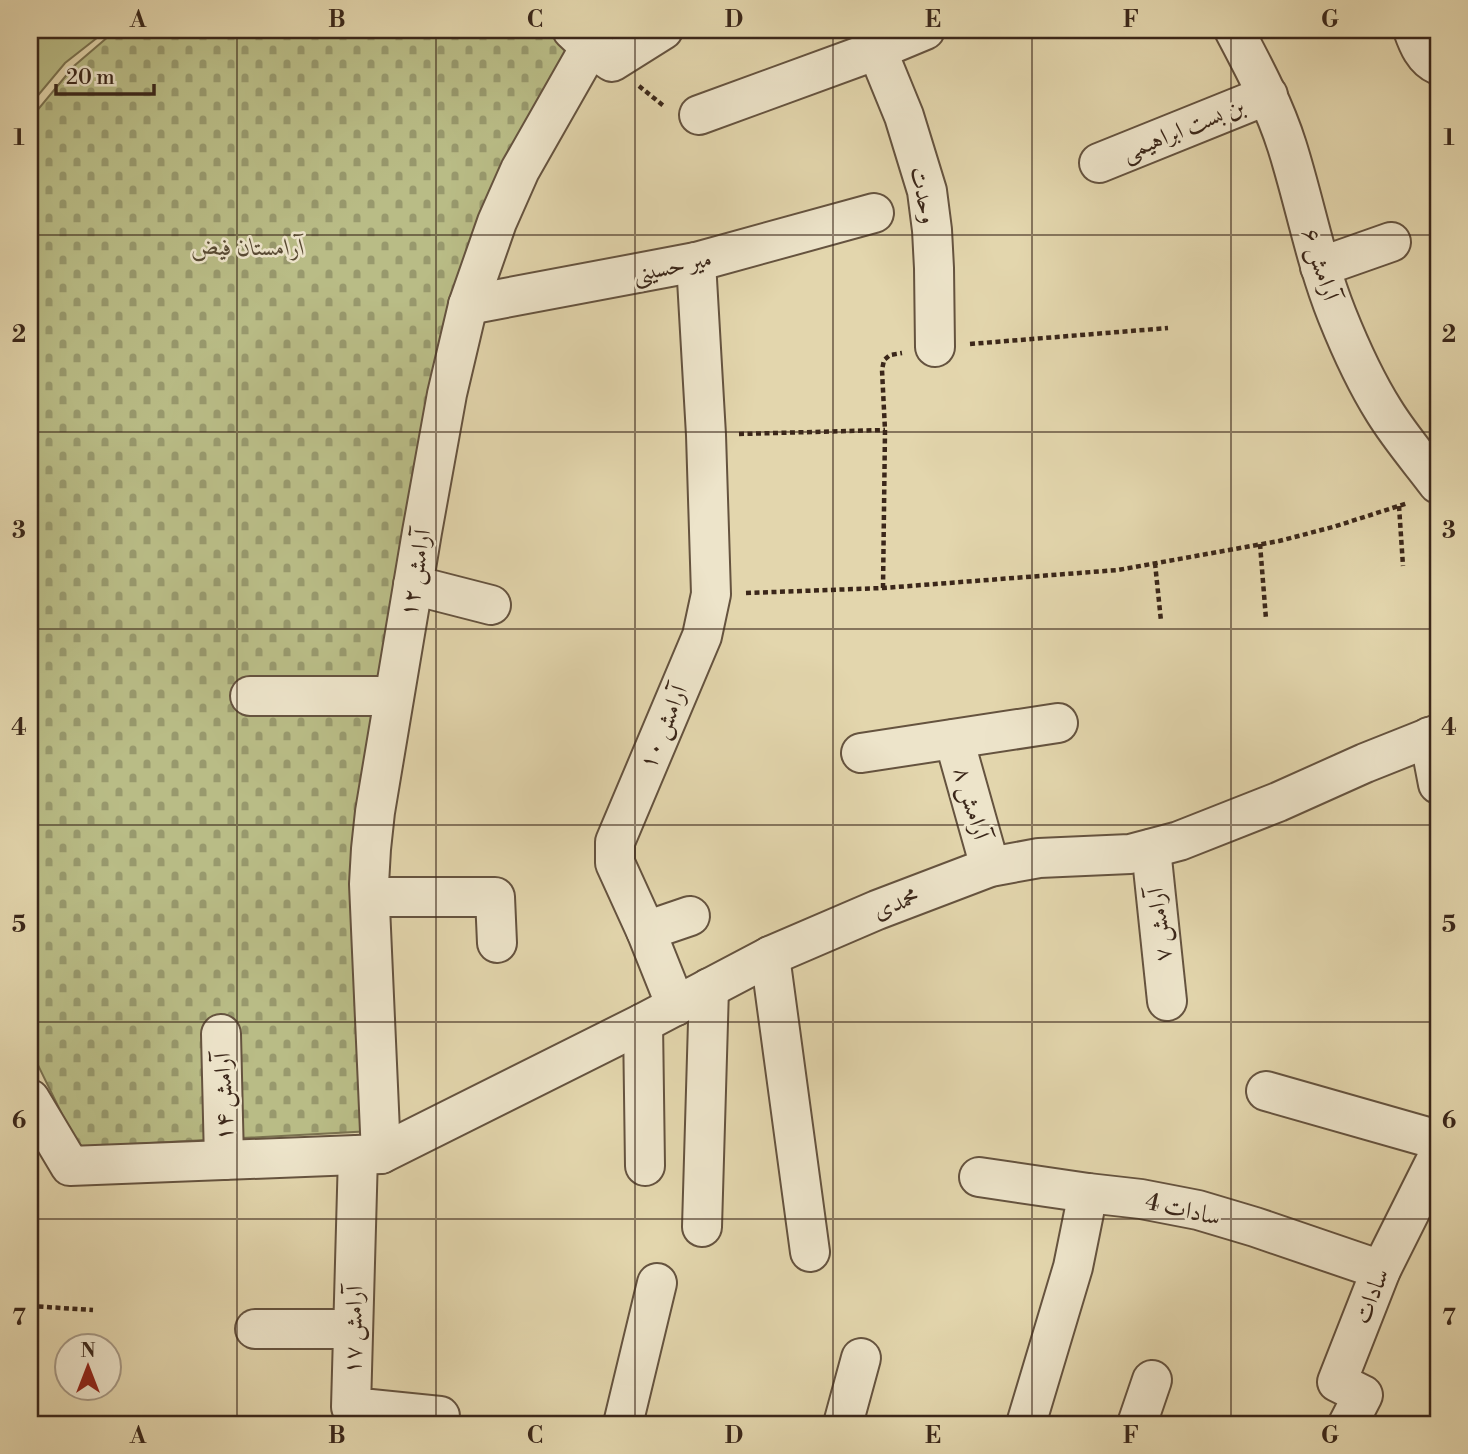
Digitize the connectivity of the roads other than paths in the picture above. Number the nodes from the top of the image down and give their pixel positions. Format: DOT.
graph roads {
  1 [pos="663,30"];
  2 [pos="925,30"];
  3 [pos="1413,30"];
  4 [pos="1239,32"];
  5 [pos="592,46"];
  6 [pos="877,50"];
  7 [pos="1438,65"];
  8 [pos="1268,96"];
  9 [pos="699,115"];
  10 [pos="1099,163"];
  11 [pos="874,213"];
  12 [pos="1391,242"];
  13 [pos="696,262"];
  14 [pos="1320,267"];
  15 [pos="468,305"];
  16 [pos="935,347"];
  17 [pos="1425,493"];
  18 [pos="414,585"];
  19 [pos="491,605"];
  20 [pos="250,696"];
  21 [pos="394,696"];
  22 [pos="1058,723"];
  23 [pos="1434,735"];
  24 [pos="954,738"];
  25 [pos="861,753"];
  26 [pos="1438,784"];
  27 [pos="1151,849"];
  28 [pos="990,867"];
  29 [pos="370,897"];
  30 [pos="690,916"];
  31 [pos="646,931"];
  32 [pos="497,943"];
  33 [pos="770,956"];
  34 [pos="709,988"];
  35 [pos="1167,1001"];
  36 [pos="659,1015"];
  37 [pos="221,1034"];
  38 [pos="1266,1091"];
  39 [pos="30,1099"];
  40 [pos="1438,1140"];
  41 [pos="370,1154"];
  42 [pos="1438,1156"];
  43 [pos="224,1160"];
  44 [pos="645,1166"];
  45 [pos="979,1177"];
  46 [pos="1088,1193"];
  47 [pos="702,1227"];
  48 [pos="810,1252"];
  49 [pos="1381,1270"];
  50 [pos="657,1283"];
  51 [pos="256,1329"];
  52 [pos="353,1329"];
  53 [pos="861,1358"];
  54 [pos="1152,1380"];
  55 [pos="440,1424"];
  56 [pos="624,1424"];
  57 [pos="843,1424"];
  58 [pos="1026,1424"];
  59 [pos="1137,1424"];
  60 [pos="1348,1424"];
  1 -- 5 [label="street"];
  2 -- 6 [label="street"];
  3 -- 7 [label="street"];
  4 -- 8 [label="street, آرامش ۶"];
  5 -- 15 [label="street, آرامش ۱۲"];
  6 -- 9 [label="street"];
  6 -- 16 [label="street, وحدت"];
  8 -- 10 [label="street, بن بست ابراهیمی"];
  8 -- 14 [label="street, آرامش ۶"];
  11 -- 13 [label="street, میر حسینی"];
  12 -- 14 [label="street"];
  13 -- 15 [label="street, میر حسینی"];
  13 -- 31 [label="street, آرامش ۱۰"];
  14 -- 17 [label="street, آرامش ۶"];
  15 -- 18 [label="street, آرامش ۱۲"];
  18 -- 19 [label="street"];
  18 -- 21 [label="street, آرامش ۱۲"];
  20 -- 21 [label="street"];
  21 -- 29 [label="street, آرامش ۱۲"];
  22 -- 24 [label="street"];
  23 -- 26 [label="street"];
  23 -- 27 [label="street, محمدی"];
  24 -- 25 [label="street"];
  24 -- 28 [label="street, آرامش ۸"];
  27 -- 28 [label="street, محمدی"];
  27 -- 35 [label="street, آرامش ۷"];
  28 -- 33 [label="street, محمدی"];
  29 -- 32 [label="street"];
  29 -- 41 [label="street, آرامش ۱۲"];
  30 -- 31 [label="street"];
  31 -- 36 [label="street, آرامش ۱۰"];
  33 -- 34 [label="street, محمدی"];
  33 -- 48 [label="street"];
  34 -- 36 [label="street, محمدی"];
  34 -- 47 [label="street"];
  36 -- 41 [label="street, محمدی"];
  36 -- 44 [label="street"];
  37 -- 43 [label="street, آرامش ۱۴"];
  38 -- 40 [label="street"];
  39 -- 43 [label="street"];
  41 -- 43 [label="street"];
  41 -- 52 [label="street, آرامش ۱۷"];
  42 -- 49 [label="street, سادات"];
  45 -- 46 [label="street, سادات 4"];
  46 -- 49 [label="street, سادات 4"];
  46 -- 58 [label="street"];
  49 -- 60 [label="street, سادات"];
  50 -- 56 [label="street"];
  51 -- 52 [label="street"];
  52 -- 55 [label="street, آرامش ۱۷"];
  53 -- 57 [label="street"];
  54 -- 59 [label="street"];
}
